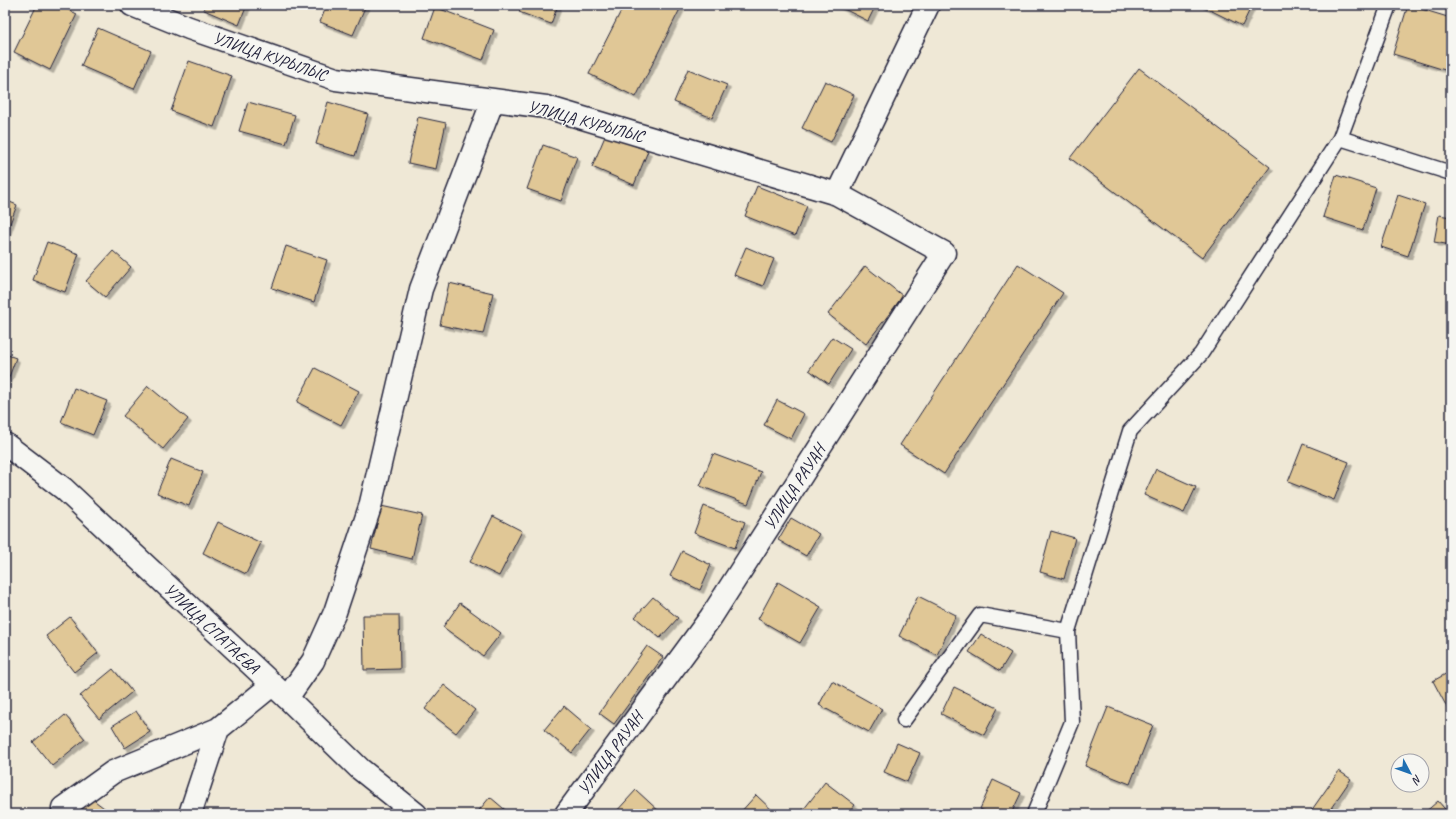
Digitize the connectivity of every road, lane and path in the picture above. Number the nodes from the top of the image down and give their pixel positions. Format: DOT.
graph roads {
  1 [pos="132,5"];
  2 [pos="928,5"];
  3 [pos="1389,5"];
  4 [pos="164,11"];
  5 [pos="494,100"];
  6 [pos="1340,138"];
  7 [pos="1451,173"];
  8 [pos="837,194"];
  9 [pos="5,444"];
  10 [pos="1068,631"];
  11 [pos="280,691"];
  12 [pos="904,720"];
  13 [pos="218,729"];
  14 [pos="63,808"];
  15 [pos="190,814"];
  16 [pos="416,814"];
  17 [pos="566,814"];
  18 [pos="1034,814"];
  1 -- 4 [label="street, УЛИЦА КУРЫЛЫС"];
  2 -- 8 [label="street"];
  3 -- 6 [label="lane"];
  4 -- 5 [label="street, УЛИЦА КУРЫЛЫС"];
  5 -- 8 [label="street, УЛИЦА КУРЫЛЫС"];
  5 -- 11 [label="street"];
  6 -- 7 [label="lane"];
  6 -- 10 [label="lane"];
  8 -- 17 [label="street, УЛИЦА РАУАН"];
  9 -- 11 [label="street, УЛИЦА СПАТАЕВА"];
  10 -- 12 [label="lane"];
  10 -- 18 [label="lane"];
  11 -- 13 [label="street"];
  11 -- 16 [label="street, УЛИЦА СПАТАЕВА"];
  13 -- 14 [label="street"];
  13 -- 15 [label="street"];
}
